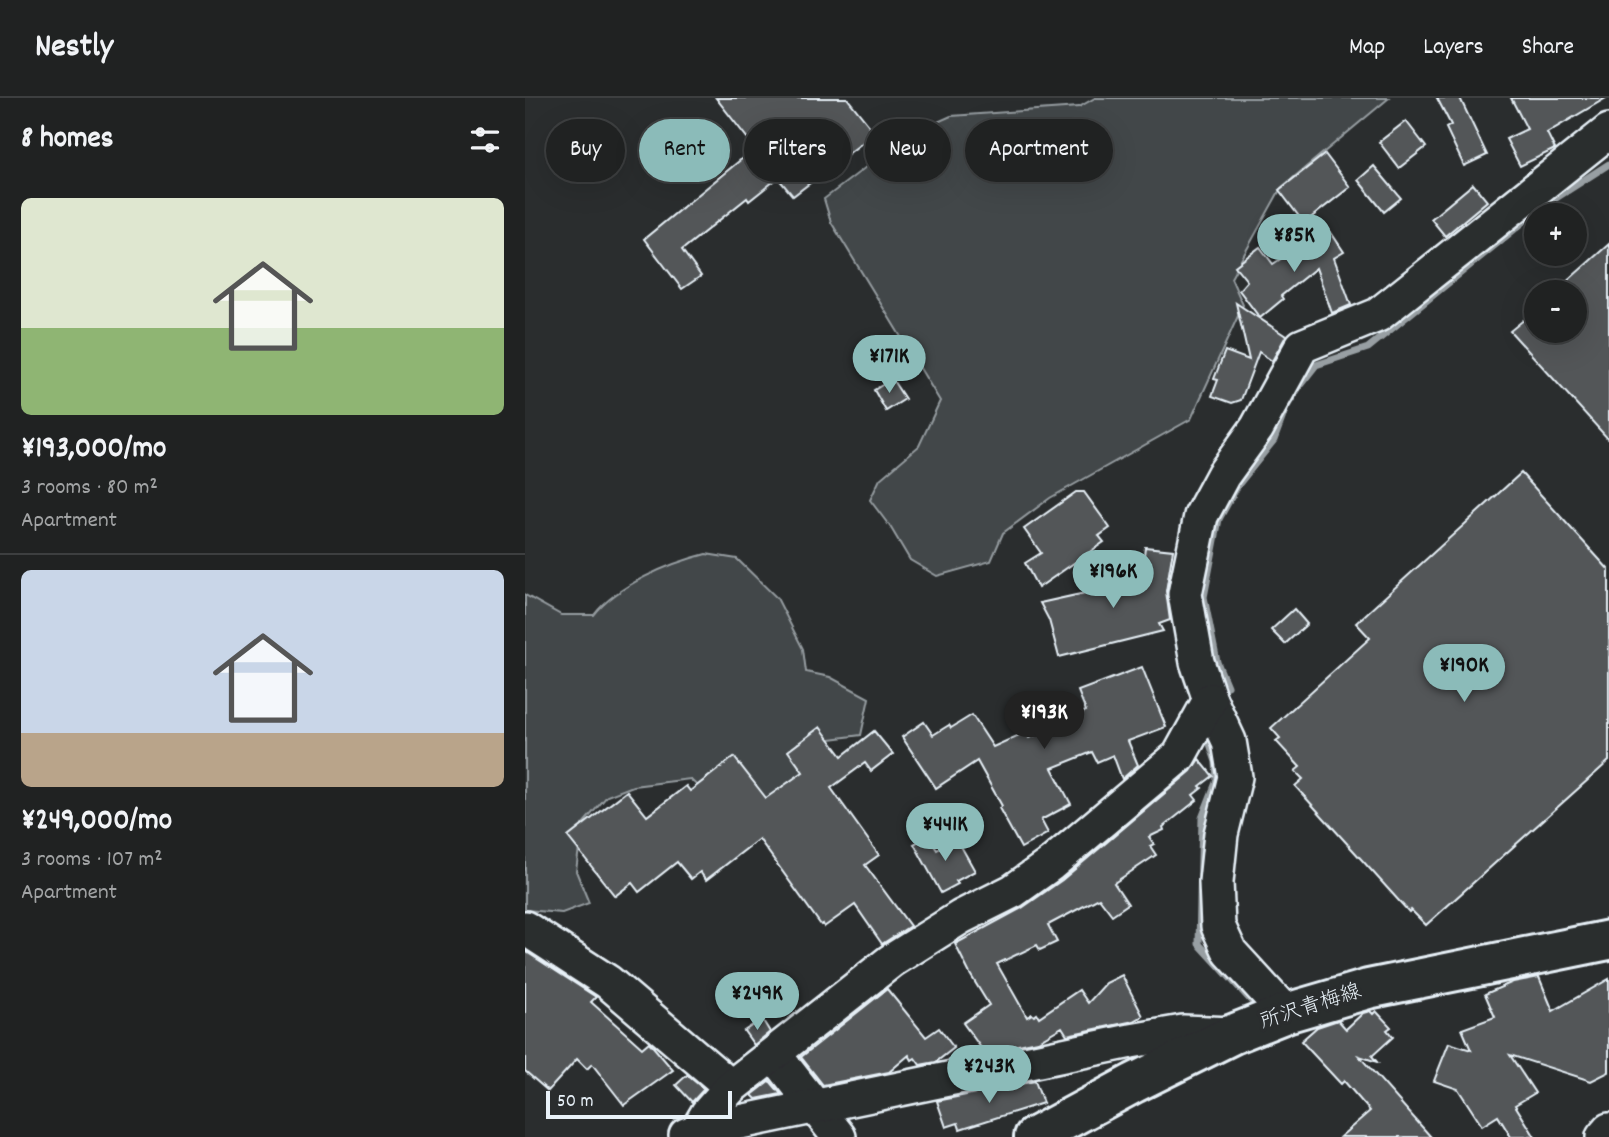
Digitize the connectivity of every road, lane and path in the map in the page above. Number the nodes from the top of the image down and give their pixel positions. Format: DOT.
graph roads {
  1 [pos="1608,133"];
  2 [pos="1210,700"];
  3 [pos="525,928"];
  4 [pos="1609,940"];
  5 [pos="1286,1013"];
  6 [pos="1233,1034"];
  7 [pos="774,1055"];
  8 [pos="731,1087"];
  9 [pos="817,1106"];
  10 [pos="1609,1130"];
  11 [pos="689,1134"];
  12 [pos="839,1137"];
  13 [pos="1034,1137"];
  14 [pos="1603,1137"];
  1 -- 2 [label="street"];
  2 -- 5 [label="street"];
  2 -- 7 [label="street"];
  3 -- 8 [label="street"];
  4 -- 5 [label="main road, 所沢青梅線"];
  5 -- 6 [label="main road, 所沢青梅線"];
  6 -- 9 [label="street"];
  6 -- 13 [label="main road, 所沢青梅線"];
  7 -- 8 [label="street"];
  7 -- 9 [label="street"];
  8 -- 11 [label="street"];
  9 -- 11 [label="street"];
  9 -- 12 [label="street"];
  10 -- 14 [label="street"];
}
